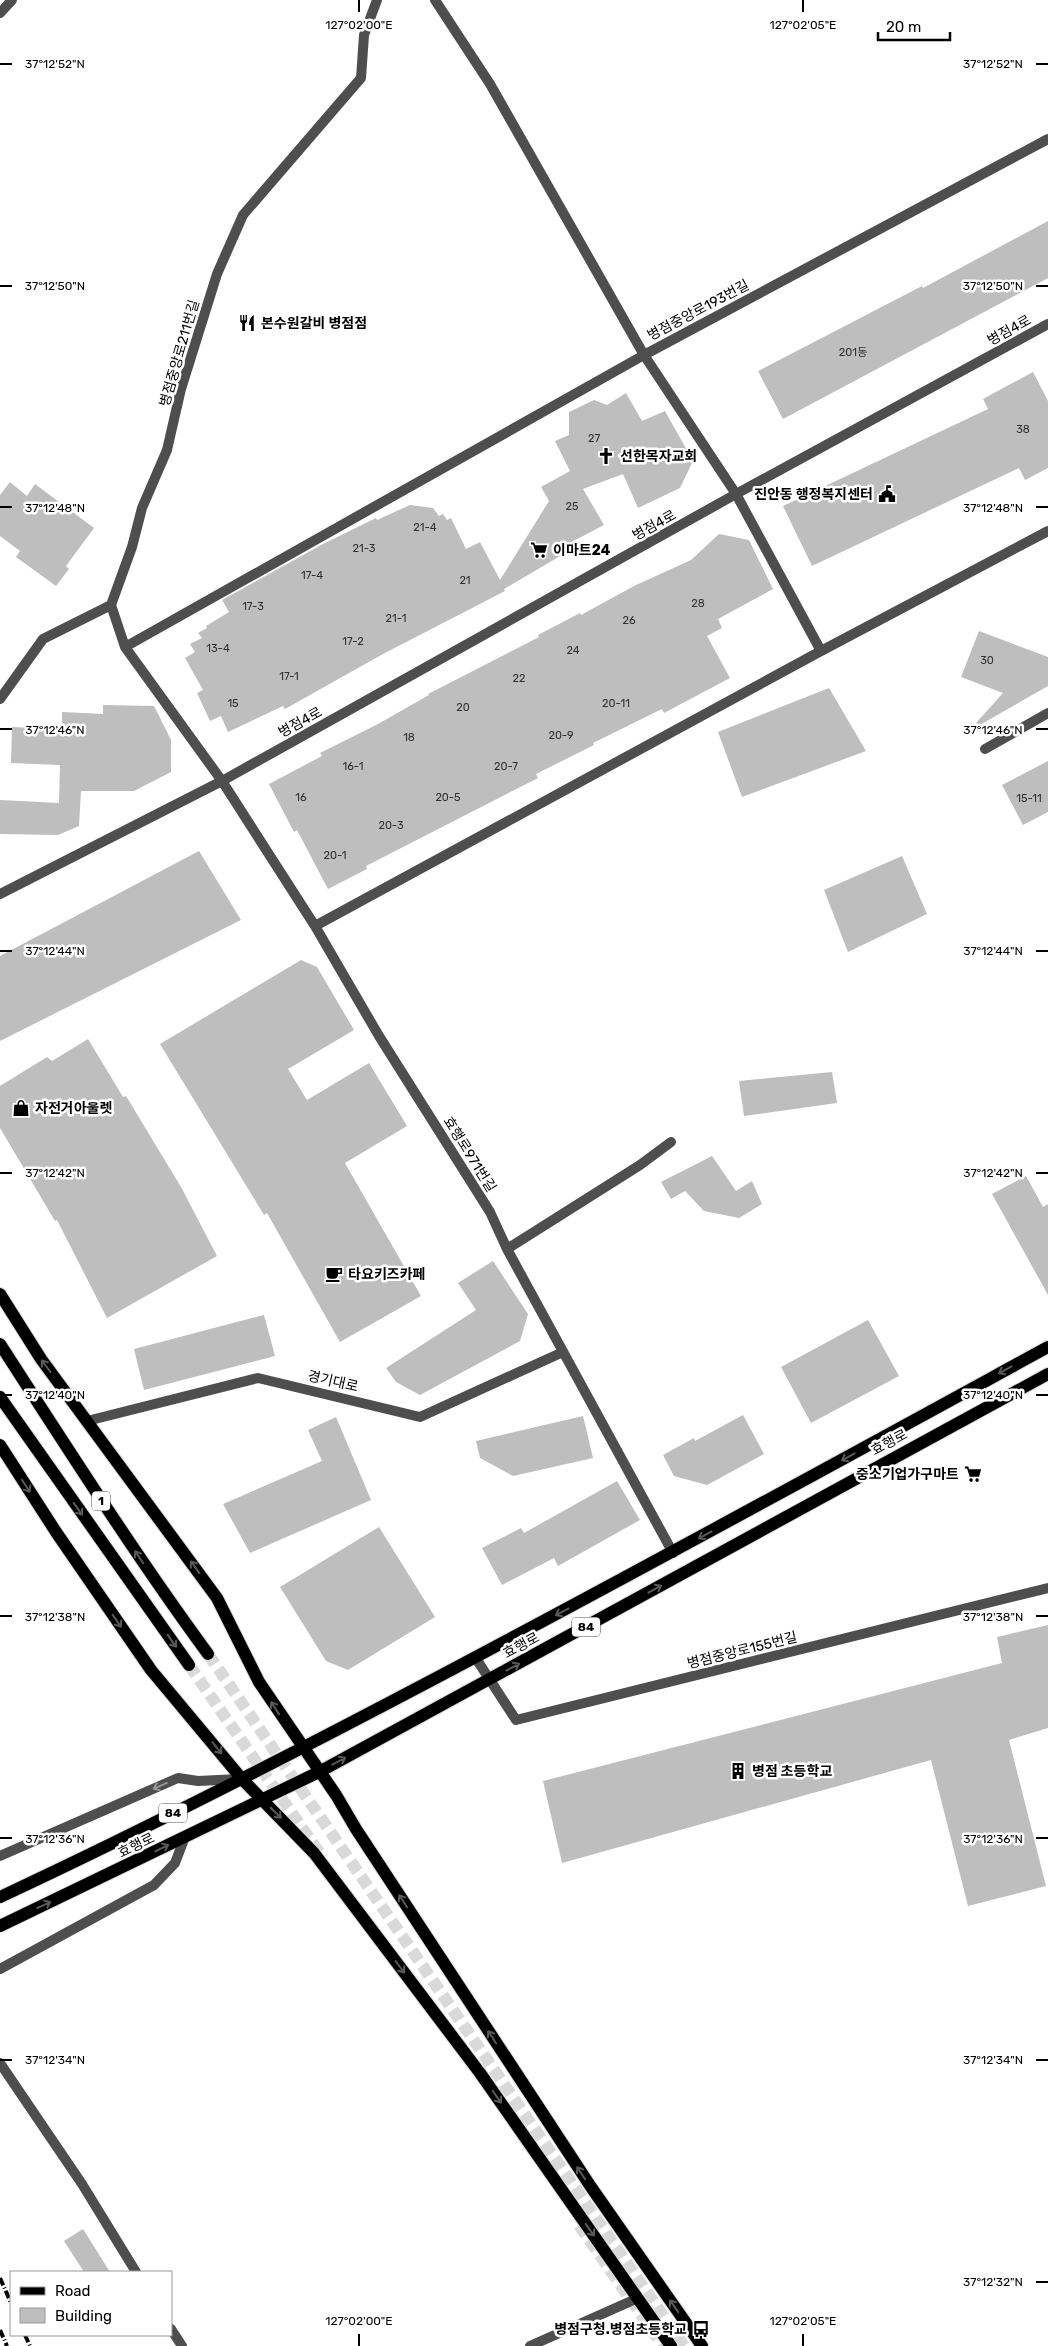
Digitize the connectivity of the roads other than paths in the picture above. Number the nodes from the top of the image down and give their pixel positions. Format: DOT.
graph roads {
  1 [pos="12,0"];
  2 [pos="377,0"];
  3 [pos="435,0"];
  4 [pos="0,13"];
  5 [pos="1048,139"];
  6 [pos="1048,324"];
  7 [pos="644,355"];
  8 [pos="736,494"];
  9 [pos="1048,532"];
  10 [pos="111,605"];
  11 [pos="125,647"];
  12 [pos="821,651"];
  13 [pos="0,700"];
  14 [pos="1048,713"];
  15 [pos="985,749"];
  16 [pos="222,782"];
  17 [pos="0,894"];
  18 [pos="315,926"];
  19 [pos="671,1142"];
  20 [pos="507,1249"];
  21 [pos="0,1294"];
  22 [pos="0,1344"];
  23 [pos="1048,1346"];
  24 [pos="563,1352"];
  25 [pos="1048,1374"];
  26 [pos="0,1397"];
  27 [pos="87,1421"];
  28 [pos="0,1445"];
  29 [pos="673,1553"];
  30 [pos="1048,1588"];
  31 [pos="208,1654"];
  32 [pos="475,1657"];
  33 [pos="189,1665"];
  34 [pos="489,1679"];
  35 [pos="302,1748"];
  36 [pos="319,1772"];
  37 [pos="242,1779"];
  38 [pos="262,1799"];
  39 [pos="185,1837"];
  40 [pos="0,1856"];
  41 [pos="0,1896"];
  42 [pos="0,1926"];
  43 [pos="0,1969"];
  44 [pos="0,2063"];
  45 [pos="135,2271"];
  46 [pos="638,2298"];
  47 [pos="172,2331"];
  48 [pos="182,2346"];
  49 [pos="530,2346"];
  50 [pos="671,2346"];
  51 [pos="702,2346"];
  1 -- 4 [label="street"];
  2 -- 10 [label="street, 병점중앙로211번길"];
  3 -- 7 [label="street, 병점중앙로193번길"];
  5 -- 7 [label="street, 병점중앙로193번길"];
  6 -- 8 [label="street, 병점4로"];
  7 -- 8 [label="street"];
  7 -- 11 [label="street"];
  8 -- 12 [label="street"];
  8 -- 16 [label="street, 병점4로"];
  9 -- 12 [label="street"];
  10 -- 11 [label="street"];
  10 -- 13 [label="street"];
  11 -- 16 [label="street"];
  12 -- 18 [label="street"];
  14 -- 15 [label="street"];
  16 -- 17 [label="street, 병점4로"];
  16 -- 18 [label="street, 효행로971번길"];
  18 -- 20 [label="street, 효행로971번길"];
  19 -- 20 [label="street"];
  20 -- 24 [label="street, 효행로971번길"];
  27 -- 21 [label="main road, one-way"];
  31 -- 22 [label="main road, 1, one-way"];
  23 -- 29 [label="main road, 효행로 / 84, one-way"];
  24 -- 27 [label="street, 경기대로"];
  24 -- 29 [label="street, 효행로971번길"];
  34 -- 25 [label="main road, 효행로 / 84, one-way"];
  26 -- 33 [label="main road, 1, one-way"];
  35 -- 27 [label="main road, one-way"];
  28 -- 37 [label="main road, one-way"];
  29 -- 32 [label="main road, 효행로 / 84, one-way"];
  30 -- 34 [label="street, 병점중앙로155번길"];
  32 -- 34 [label="street, 병점중앙로155번길"];
  32 -- 35 [label="main road, 효행로 / 84"];
  36 -- 34 [label="main road, 효행로 / 84, one-way"];
  35 -- 36 [label="main road"];
  35 -- 37 [label="main road, 효행로 / 84"];
  36 -- 38 [label="main road, 효행로 / 84"];
  51 -- 36 [label="main road, one-way"];
  37 -- 38 [label="main road"];
  37 -- 40 [label="street, one-way"];
  37 -- 41 [label="main road, 효행로 / 84"];
  38 -- 39 [label="main road, 효행로 / 84"];
  38 -- 46 [label="main road, one-way"];
  42 -- 39 [label="main road, 효행로 / 84, one-way"];
  39 -- 43 [label="street"];
  44 -- 45 [label="street"];
  46 -- 49 [label="street"];
  46 -- 50 [label="main road"];
  47 -- 48 [label="street"];
}
